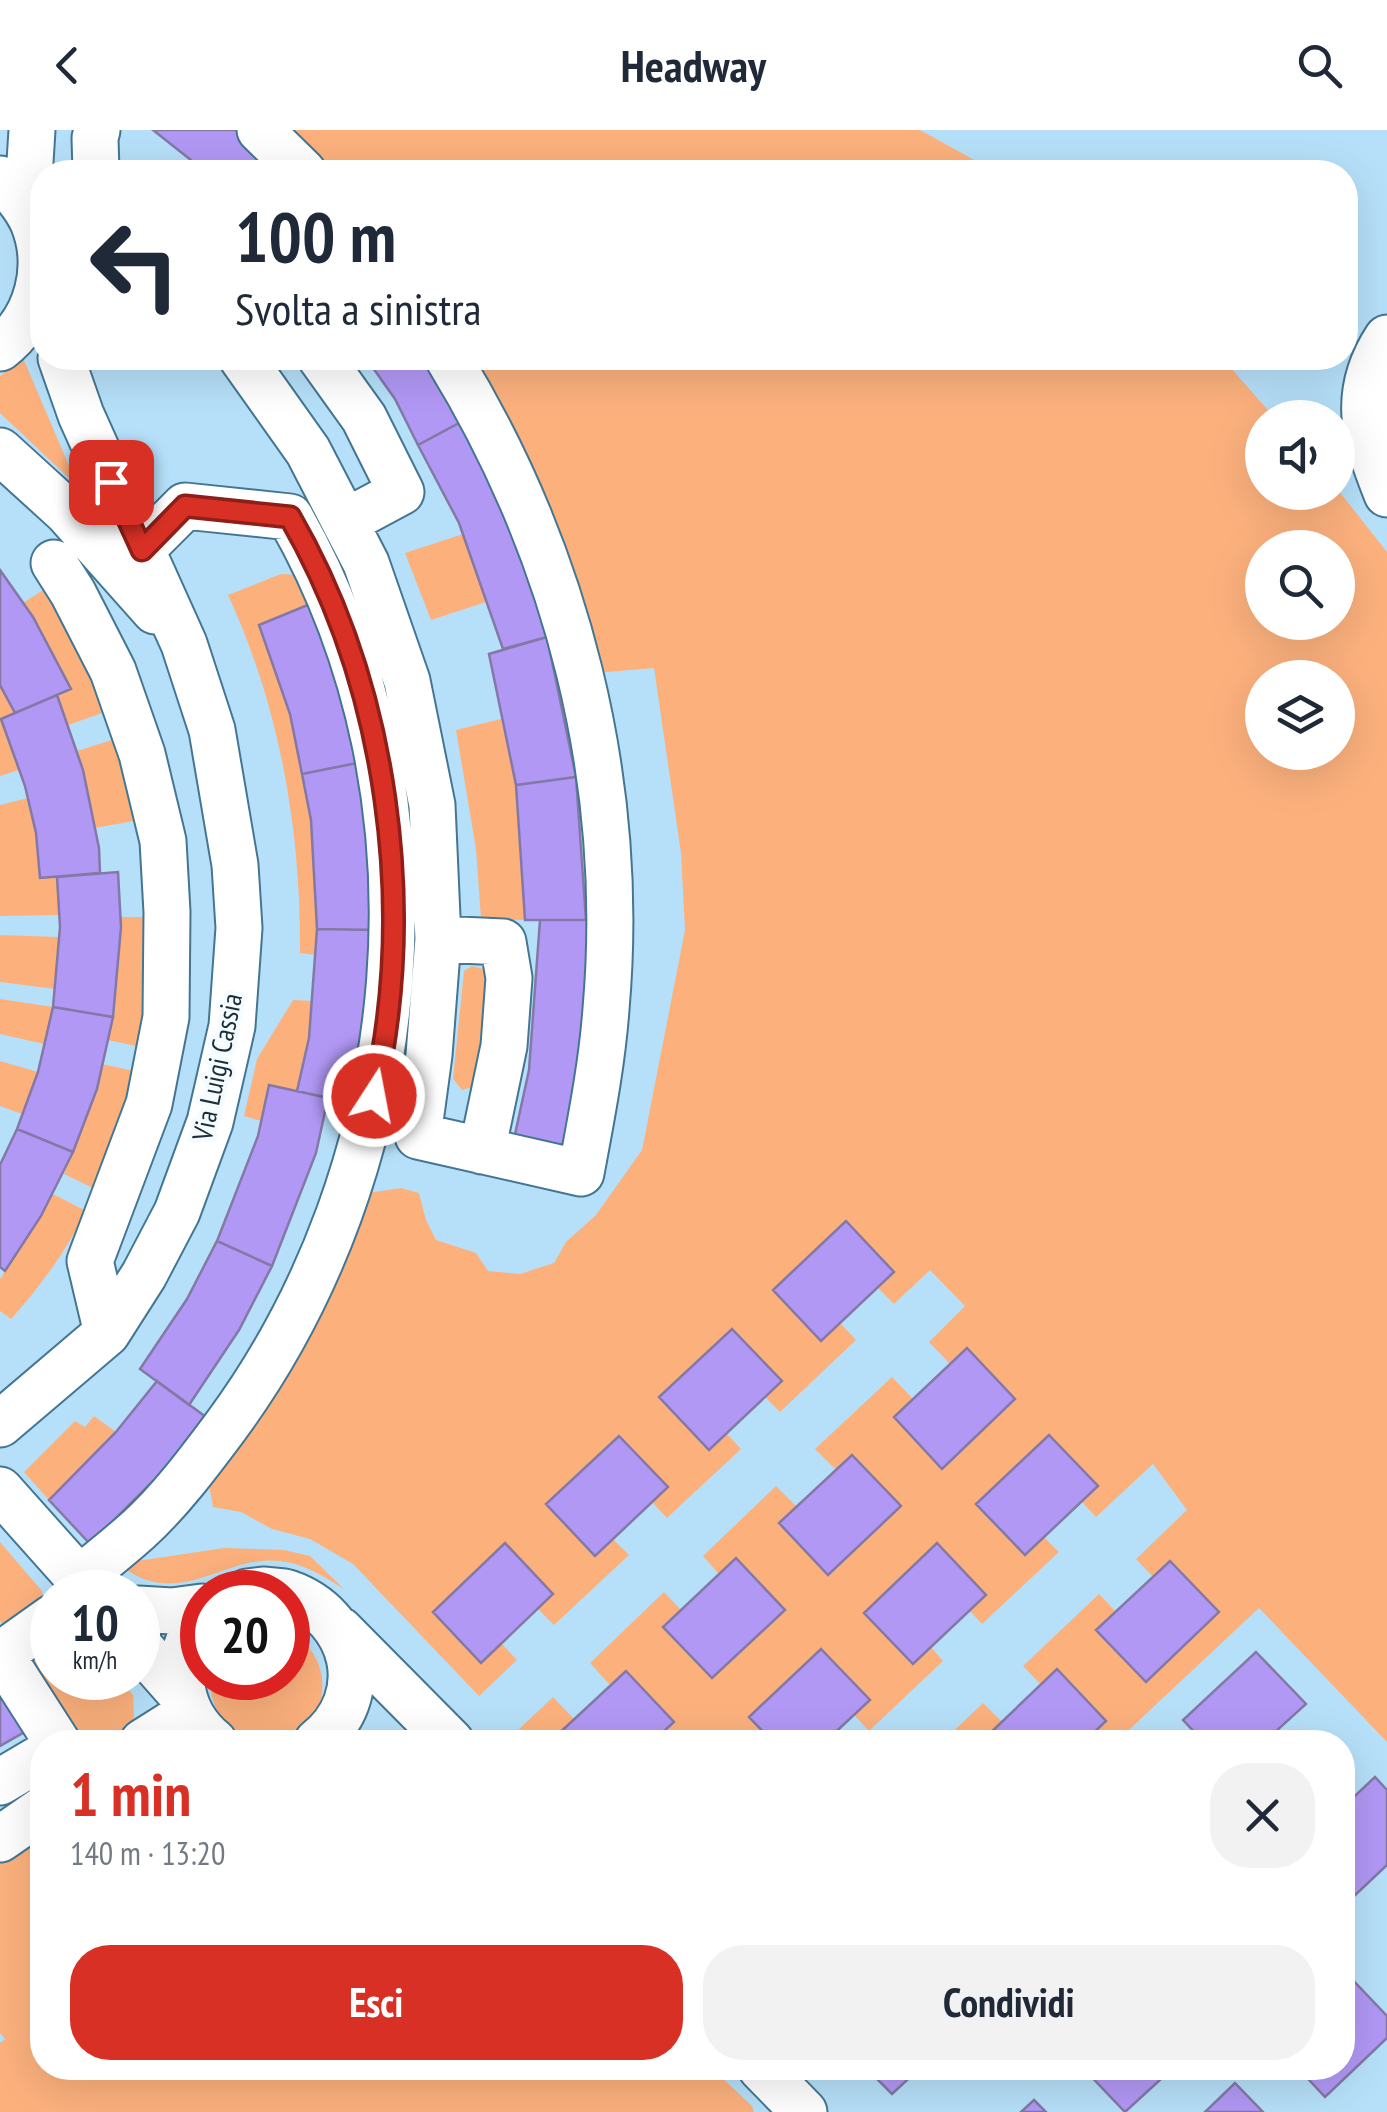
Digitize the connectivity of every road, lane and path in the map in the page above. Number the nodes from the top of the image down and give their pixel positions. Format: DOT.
graph roads {
  1 [pos="32,130"];
  2 [pos="97,130"];
  3 [pos="260,130"];
  4 [pos="96,160"];
  5 [pos="291,160"];
  6 [pos="25,208"];
  7 [pos="30,311"];
  8 [pos="1387,338"];
  9 [pos="0,348"];
  10 [pos="66,370"];
  11 [pos="251,370"];
  12 [pos="330,370"];
  13 [pos="455,370"];
  14 [pos="0,451"];
  15 [pos="1387,494"];
  16 [pos="345,522"];
  17 [pos="142,550"];
  18 [pos="54,562"];
  19 [pos="184,644"];
  20 [pos="438,939"];
  21 [pos="482,1150"];
  22 [pos="107,1333"];
  23 [pos="1,1422"];
  24 [pos="0,1490"];
  25 [pos="71,1570"];
  26 [pos="106,1570"];
  27 [pos="310,1603"];
  28 [pos="335,1625"];
  29 [pos="30,1633"];
  30 [pos="0,1654"];
  31 [pos="160,1672"];
  32 [pos="196,1717"];
  33 [pos="49,1730"];
  34 [pos="169,1730"];
  35 [pos="328,1730"];
  36 [pos="331,1730"];
  37 [pos="430,1730"];
  38 [pos="439,1730"];
  39 [pos="30,1765"];
  40 [pos="0,1782"];
  41 [pos="30,1818"];
  42 [pos="0,1839"];
  43 [pos="773,2080"];
  44 [pos="804,2112"];
  1 -- 6 [label="street"];
  2 -- 4 [label="street"];
  3 -- 5 [label="street"];
  7 -- 9 [label="street"];
  8 -- 15 [label="street"];
  10 -- 17 [label="street, Via Luigi Cassia"];
  11 -- 16 [label="street"];
  12 -- 16 [label="street"];
  13 -- 21 [label="street"];
  14 -- 19 [label="street"];
  16 -- 20 [label="street"];
  17 -- 19 [label="street, Via Luigi Cassia"];
  17 -- 26 [label="street"];
  18 -- 22 [label="street"];
  19 -- 22 [label="street, Via Luigi Cassia"];
  20 -- 21 [label="street"];
  20 -- 21 [label="street"];
  22 -- 23 [label="street, Via Luigi Cassia"];
  24 -- 25 [label="street"];
  27 -- 28 [label="street"];
  28 -- 35 [label="street"];
  28 -- 38 [label="street"];
  29 -- 30 [label="street"];
  30 -- 33 [label="street"];
  31 -- 32 [label="street"];
  32 -- 34 [label="street"];
  36 -- 37 [label="street"];
  39 -- 40 [label="street"];
  41 -- 42 [label="street"];
  43 -- 44 [label="street"];
}
